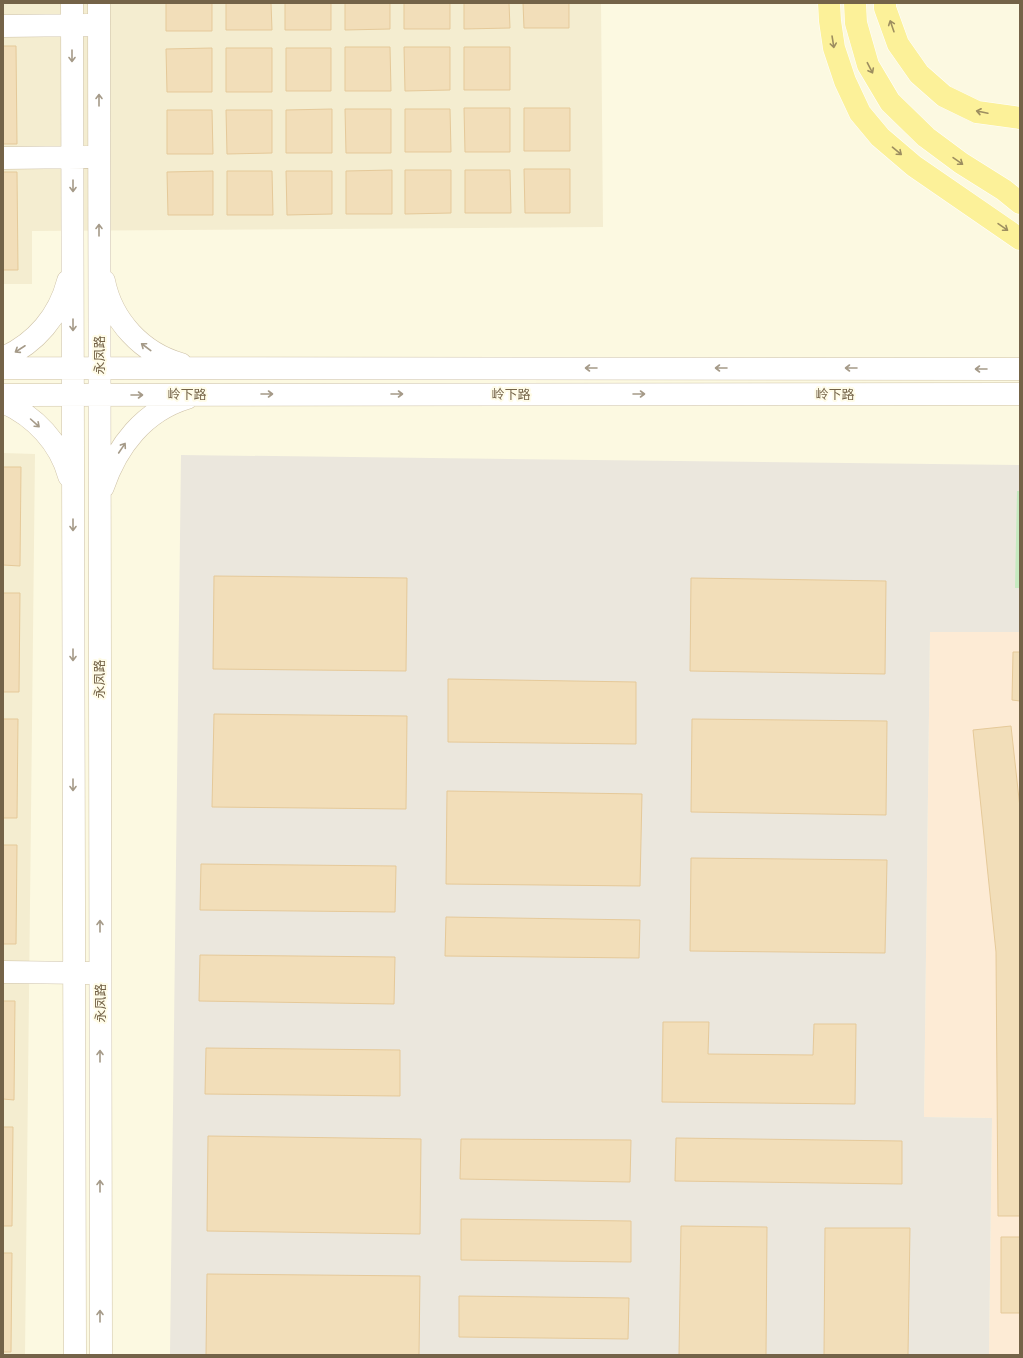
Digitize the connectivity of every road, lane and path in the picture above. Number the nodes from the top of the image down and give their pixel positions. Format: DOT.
graph roads {
  1 [pos="72,3"];
  2 [pos="99,3"];
  3 [pos="829,3"];
  4 [pos="855,3"];
  5 [pos="885,3"];
  6 [pos="72,25"];
  7 [pos="99,25"];
  8 [pos="3,26"];
  9 [pos="1020,118"];
  10 [pos="73,157"];
  11 [pos="99,157"];
  12 [pos="3,158"];
  13 [pos="1020,202"];
  14 [pos="1020,239"];
  15 [pos="99,253"];
  16 [pos="73,258"];
  17 [pos="3,358"];
  18 [pos="3,368"];
  19 [pos="73,368"];
  20 [pos="99,368"];
  21 [pos="208,368"];
  22 [pos="1020,369"];
  23 [pos="205,394"];
  24 [pos="1020,394"];
  25 [pos="3,395"];
  26 [pos="73,395"];
  27 [pos="98,395"];
  28 [pos="3,402"];
  29 [pos="73,497"];
  30 [pos="99,510"];
  31 [pos="3,972"];
  32 [pos="74,973"];
  33 [pos="100,973"];
  34 [pos="74,1355"];
  35 [pos="100,1355"];
  1 -- 6 [label="street, 永凤路"];
  2 -- 7 [label="street, 永凤路"];
  3 -- 14 [label="main road, one-way"];
  4 -- 13 [label="main road, one-way"];
  9 -- 5 [label="main road, one-way"];
  6 -- 7 [label="street"];
  6 -- 8 [label="street"];
  6 -- 10 [label="street, 永凤路, one-way"];
  11 -- 7 [label="street, 永凤路, one-way"];
  10 -- 11 [label="street"];
  10 -- 12 [label="street"];
  10 -- 16 [label="street, 永凤路, one-way"];
  15 -- 11 [label="street, 永凤路, one-way"];
  15 -- 20 [label="street, 永凤路"];
  21 -- 15 [label="street, one-way"];
  16 -- 17 [label="street, one-way"];
  16 -- 19 [label="street, 永凤路, one-way"];
  18 -- 19 [label="street, 岭下路"];
  19 -- 20 [label="street, 岭下路"];
  19 -- 26 [label="street, 永凤路"];
  20 -- 21 [label="street, 岭下路"];
  20 -- 27 [label="street, 永凤路"];
  22 -- 21 [label="street, 岭下路, one-way"];
  23 -- 24 [label="street, 岭下路, one-way"];
  27 -- 23 [label="street, 岭下路, one-way"];
  30 -- 23 [label="street, one-way"];
  25 -- 26 [label="street, 岭下路"];
  26 -- 27 [label="street, 岭下路"];
  26 -- 29 [label="street, 永凤路"];
  27 -- 30 [label="street, 永凤路"];
  28 -- 29 [label="street, one-way"];
  29 -- 32 [label="street, 永凤路, one-way"];
  33 -- 30 [label="street, 永凤路, one-way"];
  31 -- 32 [label="street"];
  32 -- 33 [label="street"];
  32 -- 34 [label="street, 永凤路"];
  35 -- 33 [label="street, 永凤路, one-way"];
}
